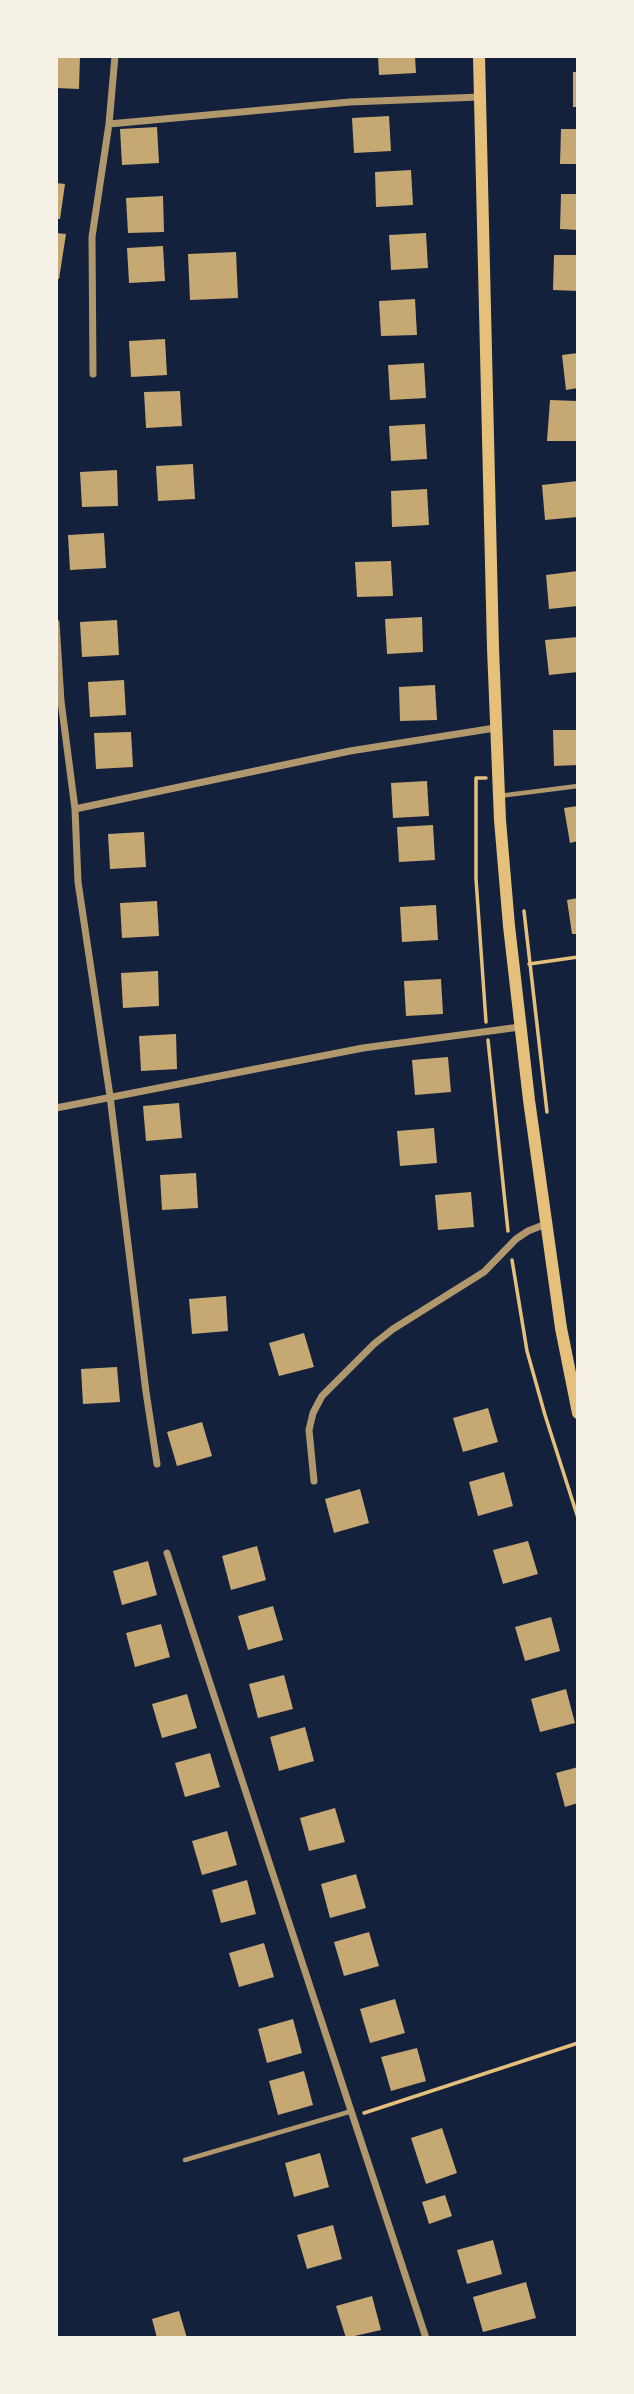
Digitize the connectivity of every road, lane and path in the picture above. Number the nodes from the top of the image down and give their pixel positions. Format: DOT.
graph roads {
  1 [pos="115,56"];
  2 [pos="479,56"];
  3 [pos="480,97"];
  4 [pos="109,124"];
  5 [pos="93,374"];
  6 [pos="56,623"];
  7 [pos="495,728"];
  8 [pos="497,777"];
  9 [pos="578,786"];
  10 [pos="498,796"];
  11 [pos="75,809"];
  12 [pos="523,899"];
  13 [pos="578,957"];
  14 [pos="530,964"];
  15 [pos="513,966"];
  16 [pos="520,1027"];
  17 [pos="487,1031"];
  18 [pos="110,1096"];
  19 [pos="56,1108"];
  20 [pos="548,1116"];
  21 [pos="546,1224"];
  22 [pos="510,1246"];
  23 [pos="576,1392"];
  24 [pos="578,1413"];
  25 [pos="158,1464"];
  26 [pos="314,1481"];
  27 [pos="578,1518"];
  28 [pos="167,1553"];
  29 [pos="578,2043"];
  30 [pos="352,2114"];
  31 [pos="185,2160"];
  32 [pos="426,2338"];
  1 -- 4 [label="street"];
  2 -- 3 [label="main road"];
  3 -- 4 [label="street"];
  3 -- 7 [label="main road"];
  4 -- 5 [label="street"];
  6 -- 11 [label="street"];
  7 -- 8 [label="main road"];
  7 -- 11 [label="street"];
  8 -- 10 [label="main road"];
  8 -- 17 [label="path"];
  9 -- 10 [label="lane"];
  10 -- 15 [label="main road"];
  11 -- 18 [label="street"];
  12 -- 14 [label="path"];
  13 -- 14 [label="path"];
  14 -- 15 [label="path"];
  14 -- 20 [label="path"];
  15 -- 16 [label="main road"];
  16 -- 17 [label="street"];
  16 -- 21 [label="main road"];
  17 -- 18 [label="street"];
  17 -- 22 [label="path"];
  18 -- 19 [label="street"];
  18 -- 25 [label="street"];
  21 -- 22 [label="street"];
  21 -- 23 [label="main road"];
  22 -- 26 [label="street"];
  22 -- 27 [label="path"];
  23 -- 24 [label="main road"];
  28 -- 30 [label="street"];
  29 -- 30 [label="path"];
  30 -- 31 [label="lane"];
  30 -- 32 [label="street"];
}
